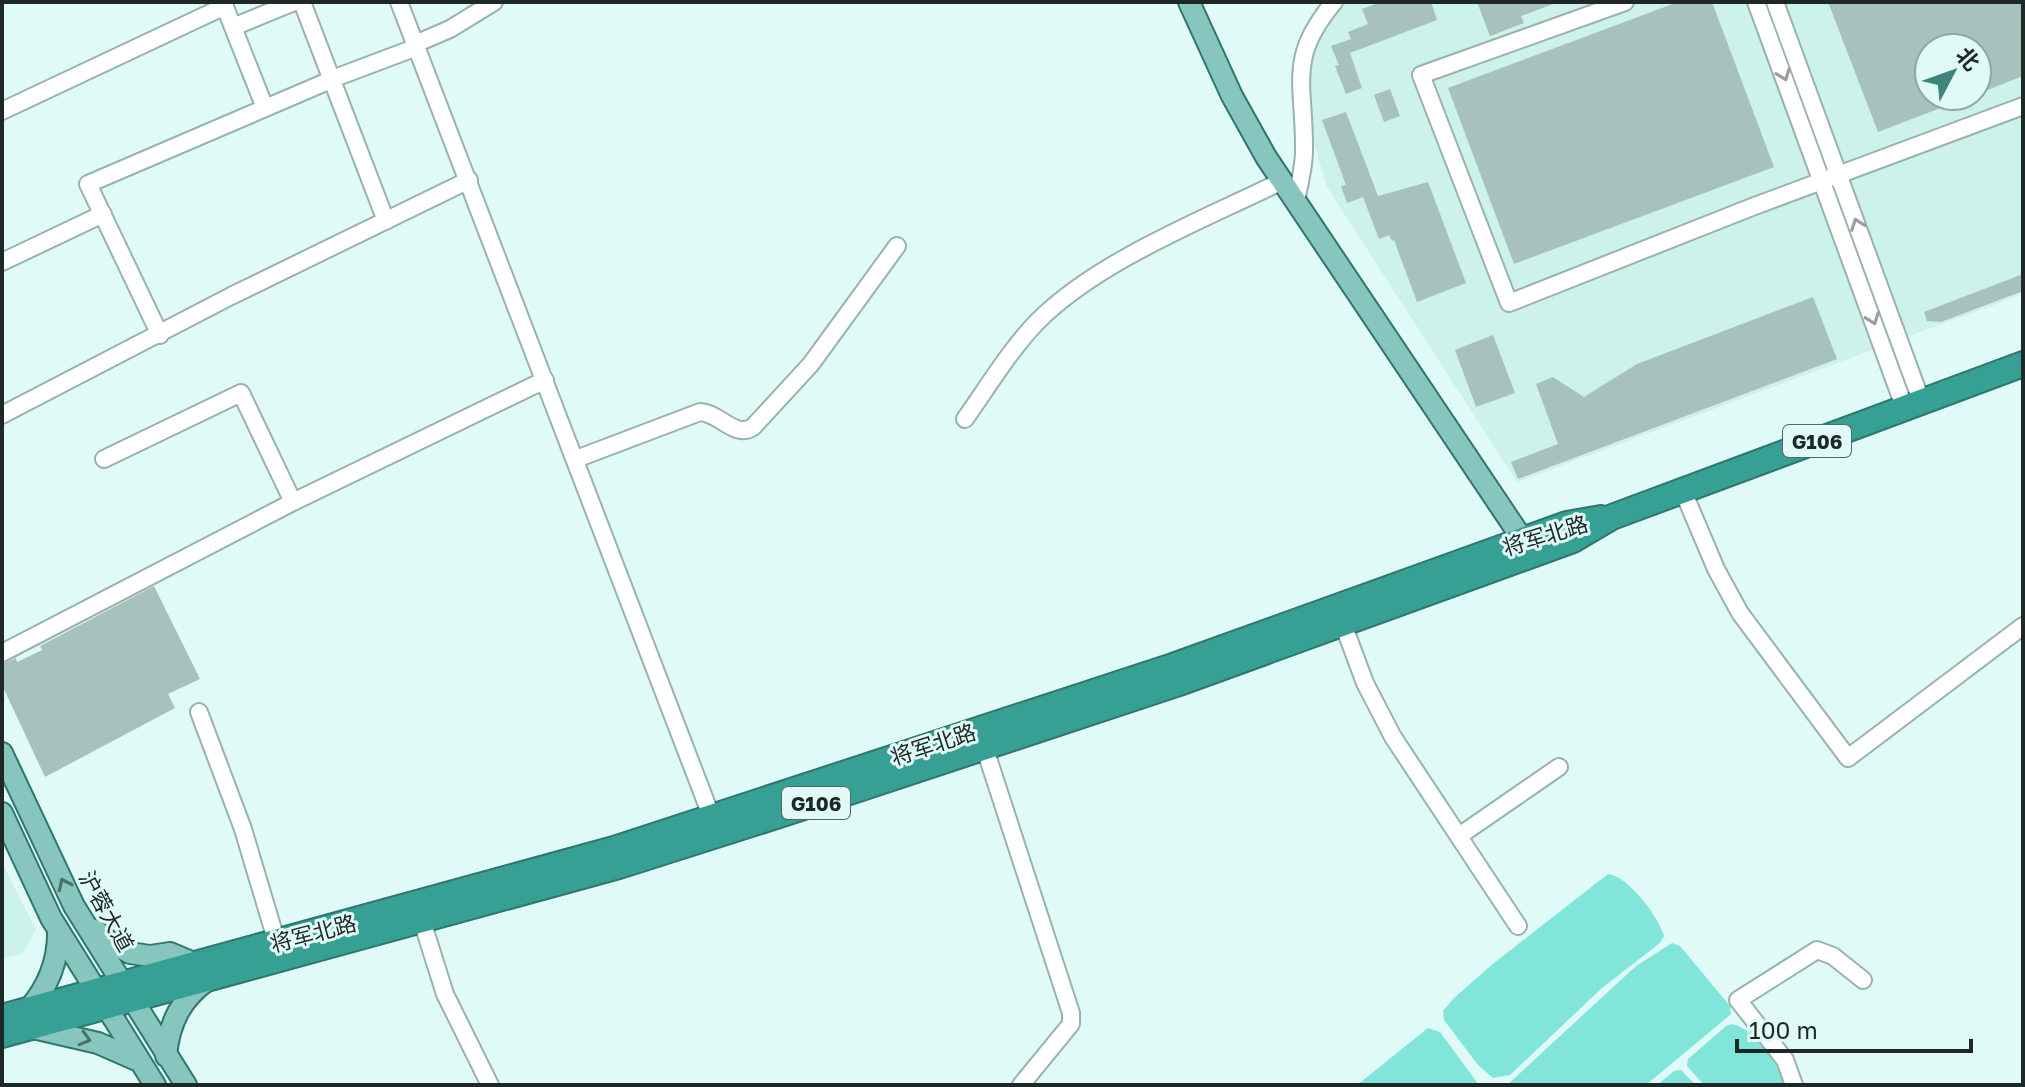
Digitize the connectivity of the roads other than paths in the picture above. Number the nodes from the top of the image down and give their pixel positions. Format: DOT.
graph roads {
  1 [pos="294,2"];
  2 [pos="302,2"];
  3 [pos="399,2"];
  4 [pos="494,2"];
  5 [pos="1189,2"];
  6 [pos="1334,2"];
  7 [pos="1625,2"];
  8 [pos="1756,2"];
  9 [pos="1775,2"];
  10 [pos="224,4"];
  11 [pos="233,27"];
  12 [pos="416,45"];
  13 [pos="331,79"];
  14 [pos="2023,106"];
  15 [pos="265,108"];
  16 [pos="2,111"];
  17 [pos="1839,175"];
  18 [pos="469,180"];
  19 [pos="1282,181"];
  20 [pos="1823,181"];
  21 [pos="1296,201"];
  22 [pos="103,214"];
  23 [pos="386,221"];
  24 [pos="897,246"];
  25 [pos="2,262"];
  26 [pos="160,335"];
  27 [pos="2023,364"];
  28 [pos="545,380"];
  29 [pos="1913,406"];
  30 [pos="2,415"];
  31 [pos="965,419"];
  32 [pos="104,459"];
  33 [pos="576,459"];
  34 [pos="1683,491"];
  35 [pos="293,502"];
  36 [pos="1612,517"];
  37 [pos="1523,540"];
  38 [pos="1343,624"];
  39 [pos="2023,626"];
  40 [pos="2,653"];
  41 [pos="199,712"];
  42 [pos="984,746"];
  43 [pos="2,753"];
  44 [pos="1559,767"];
  45 [pos="2,813"];
  46 [pos="712,818"];
  47 [pos="1459,836"];
  48 [pos="81,918"];
  49 [pos="422,921"];
  50 [pos="1518,926"];
  51 [pos="58,929"];
  52 [pos="277,943"];
  53 [pos="203,972"];
  54 [pos="1863,980"];
  55 [pos="126,992"];
  56 [pos="100,1000"];
  57 [pos="2,1017"];
  58 [pos="28,1019"];
  59 [pos="2,1035"];
  60 [pos="166,1056"];
  61 [pos="139,1061"];
  62 [pos="155,1085"];
  63 [pos="186,1085"];
  64 [pos="490,1085"];
  65 [pos="1021,1085"];
  66 [pos="1794,1085"];
  1 -- 11 [label="street"];
  2 -- 13 [label="street"];
  3 -- 12 [label="street"];
  4 -- 12 [label="street"];
  5 -- 19 [label="main road"];
  6 -- 21 [label="street"];
  7 -- 20 [label="street"];
  8 -- 20 [label="street, one-way"];
  9 -- 17 [label="street"];
  10 -- 11 [label="street"];
  10 -- 16 [label="street"];
  11 -- 15 [label="street"];
  12 -- 13 [label="street"];
  12 -- 18 [label="street"];
  13 -- 15 [label="street"];
  13 -- 23 [label="street"];
  14 -- 17 [label="street"];
  15 -- 22 [label="street"];
  17 -- 20 [label="street"];
  29 -- 17 [label="street, one-way"];
  18 -- 23 [label="street"];
  18 -- 28 [label="street"];
  19 -- 21 [label="main road"];
  19 -- 31 [label="street"];
  20 -- 29 [label="street, one-way"];
  21 -- 37 [label="main road"];
  22 -- 25 [label="street"];
  22 -- 26 [label="street"];
  23 -- 26 [label="street"];
  24 -- 33 [label="street"];
  26 -- 30 [label="street"];
  27 -- 29 [label="highway, G106"];
  28 -- 33 [label="street"];
  28 -- 35 [label="street"];
  29 -- 34 [label="highway, G106"];
  32 -- 35 [label="street"];
  33 -- 46 [label="street"];
  34 -- 36 [label="highway, G106"];
  34 -- 39 [label="street"];
  35 -- 40 [label="street"];
  36 -- 37 [label="highway, 将军北路 / G106"];
  36 -- 38 [label="highway, 将军北路 / G106"];
  37 -- 46 [label="highway, 将军北路 / G106"];
  38 -- 42 [label="highway, 将军北路 / G106"];
  38 -- 47 [label="street"];
  41 -- 52 [label="street"];
  42 -- 49 [label="highway, 将军北路 / G106"];
  42 -- 65 [label="street"];
  48 -- 43 [label="main road, 沪蓉大道, one-way"];
  44 -- 47 [label="street"];
  45 -- 51 [label="main road"];
  46 -- 52 [label="highway, 将军北路 / G106"];
  47 -- 50 [label="street"];
  48 -- 53 [label="main road"];
  48 -- 55 [label="main road, 沪蓉大道"];
  49 -- 53 [label="highway, 将军北路 / G106"];
  49 -- 64 [label="street"];
  51 -- 56 [label="main road"];
  51 -- 58 [label="main road"];
  52 -- 53 [label="highway, 将军北路 / G106"];
  53 -- 55 [label="highway, 将军北路 / G106"];
  53 -- 60 [label="main road"];
  54 -- 66 [label="street"];
  55 -- 56 [label="highway, 将军北路 / G106"];
  55 -- 60 [label="main road, 沪蓉大道"];
  56 -- 58 [label="highway, 将军北路 / G106"];
  56 -- 61 [label="main road"];
  57 -- 58 [label="highway, 将军北路 / G106"];
  58 -- 59 [label="highway, 将军北路 / G106"];
  58 -- 61 [label="main road, one-way"];
  60 -- 63 [label="main road, 沪蓉大道"];
  61 -- 62 [label="main road"];
}
